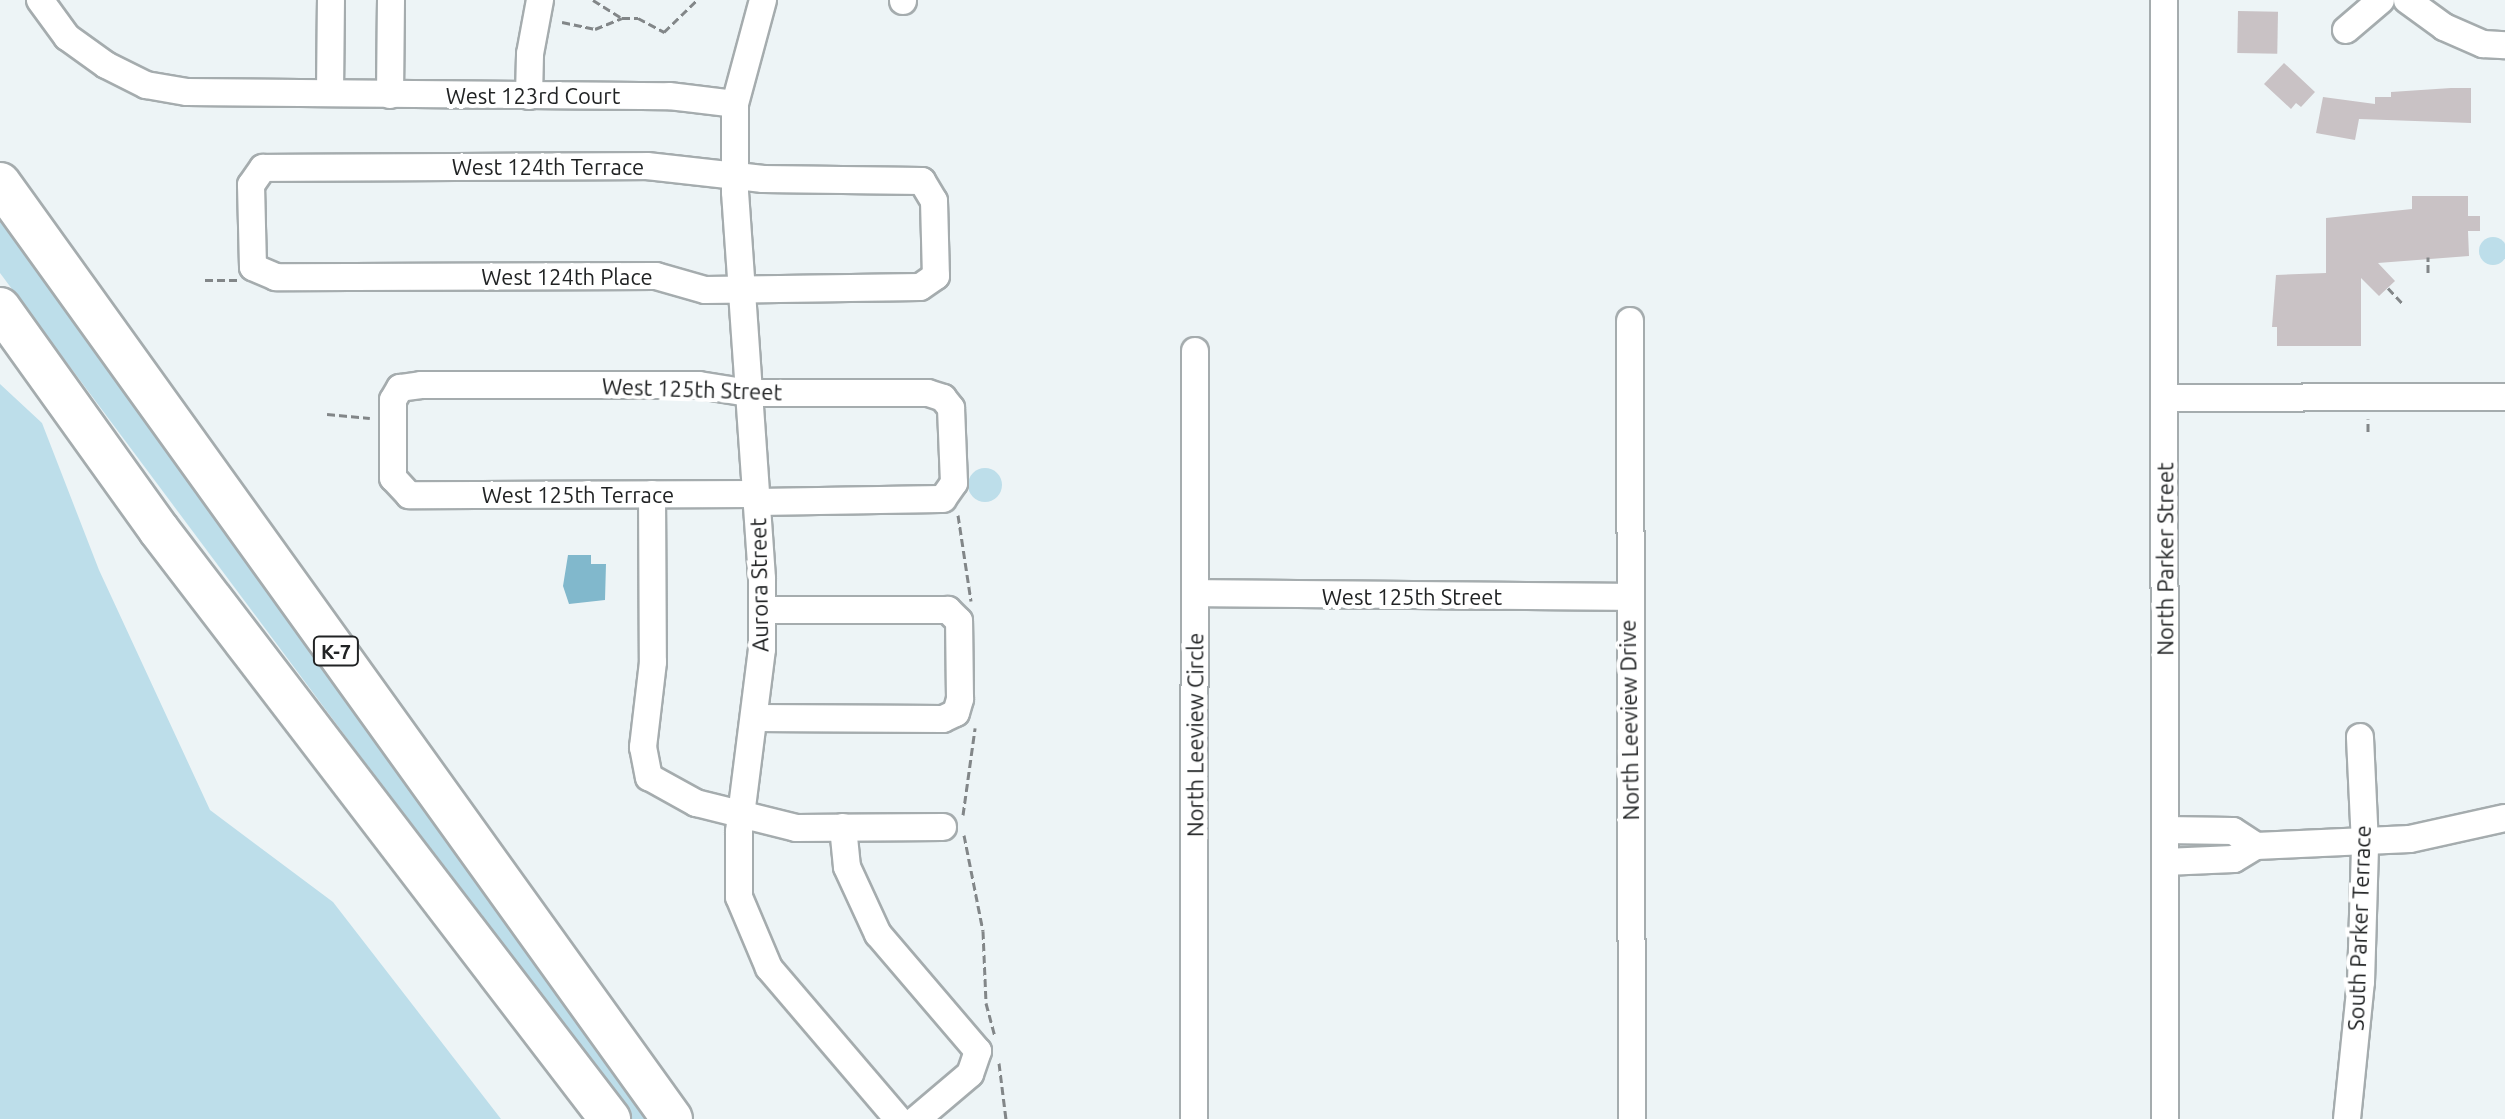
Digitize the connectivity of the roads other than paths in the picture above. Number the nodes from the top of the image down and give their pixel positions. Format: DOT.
graph roads {
  1 [pos="40,0"];
  2 [pos="331,0"];
  3 [pos="391,0"];
  4 [pos="540,0"];
  5 [pos="763,0"];
  6 [pos="2164,0"];
  7 [pos="2381,0"];
  8 [pos="2407,0"];
  9 [pos="2346,30"];
  10 [pos="2505,45"];
  11 [pos="330,93"];
  12 [pos="390,95"];
  13 [pos="529,96"];
  14 [pos="735,104"];
  15 [pos="735,177"];
  16 [pos="0,183"];
  17 [pos="932,194"];
  18 [pos="251,273"];
  19 [pos="742,289"];
  20 [pos="0,308"];
  21 [pos="1630,321"];
  22 [pos="1195,351"];
  23 [pos="749,393"];
  24 [pos="2505,397"];
  25 [pos="2164,398"];
  26 [pos="401,492"];
  27 [pos="652,494"];
  28 [pos="756,498"];
  29 [pos="953,505"];
  30 [pos="1196,593"];
  31 [pos="1628,597"];
  32 [pos="762,610"];
  33 [pos="755,718"];
  34 [pos="2360,737"];
  35 [pos="741,812"];
  36 [pos="2505,818"];
  37 [pos="843,827"];
  38 [pos="943,827"];
  39 [pos="2165,830"];
  40 [pos="2365,844"];
  41 [pos="2256,846"];
  42 [pos="2165,862"];
  43 [pos="610,1119"];
  44 [pos="672,1119"];
  45 [pos="898,1119"];
  46 [pos="917,1119"];
  47 [pos="1194,1119"];
  48 [pos="1632,1119"];
  49 [pos="2165,1119"];
  50 [pos="2347,1119"];
  1 -- 11 [label="street, West 123rd Court"];
  2 -- 11 [label="street"];
  3 -- 12 [label="street"];
  4 -- 13 [label="street"];
  5 -- 14 [label="street, Aurora Street"];
  6 -- 25 [label="street, North Parker Street"];
  7 -- 9 [label="street"];
  8 -- 10 [label="street"];
  11 -- 12 [label="street, West 123rd Court"];
  12 -- 13 [label="street, West 123rd Court"];
  13 -- 14 [label="street, West 123rd Court"];
  14 -- 15 [label="street, Aurora Street"];
  15 -- 17 [label="street, West 124th Terrace"];
  15 -- 18 [label="street, West 124th Terrace"];
  15 -- 19 [label="street, Aurora Street"];
  16 -- 44 [label="highway, K-7"];
  17 -- 19 [label="street, West 124th Place"];
  18 -- 19 [label="street, West 124th Place"];
  19 -- 23 [label="street, Aurora Street"];
  20 -- 43 [label="highway"];
  21 -- 31 [label="street, North Leeview Drive"];
  22 -- 30 [label="street, North Leeview Circle"];
  23 -- 26 [label="street, West 125th Street"];
  23 -- 28 [label="street, Aurora Street"];
  23 -- 29 [label="street, West 125th Street"];
  24 -- 25 [label="street"];
  25 -- 39 [label="street, North Parker Street"];
  26 -- 27 [label="street, West 125th Terrace"];
  27 -- 28 [label="street, West 125th Terrace"];
  27 -- 35 [label="street"];
  28 -- 29 [label="street, West 125th Terrace"];
  28 -- 32 [label="street, Aurora Street"];
  30 -- 31 [label="street, West 125th Street"];
  30 -- 47 [label="street, North Leeview Circle"];
  31 -- 48 [label="street, North Leeview Drive"];
  32 -- 33 [label="street, Aurora Street"];
  32 -- 33 [label="street"];
  33 -- 35 [label="street, Aurora Street"];
  34 -- 40 [label="street, South Parker Terrace"];
  35 -- 37 [label="street"];
  35 -- 45 [label="street, Aurora Street"];
  36 -- 40 [label="street"];
  37 -- 38 [label="street"];
  37 -- 46 [label="street"];
  39 -- 41 [label="street"];
  39 -- 42 [label="street, North Parker Street"];
  40 -- 41 [label="street"];
  40 -- 50 [label="street, South Parker Terrace"];
  41 -- 42 [label="street"];
  42 -- 49 [label="street, North Parker Street"];
}
